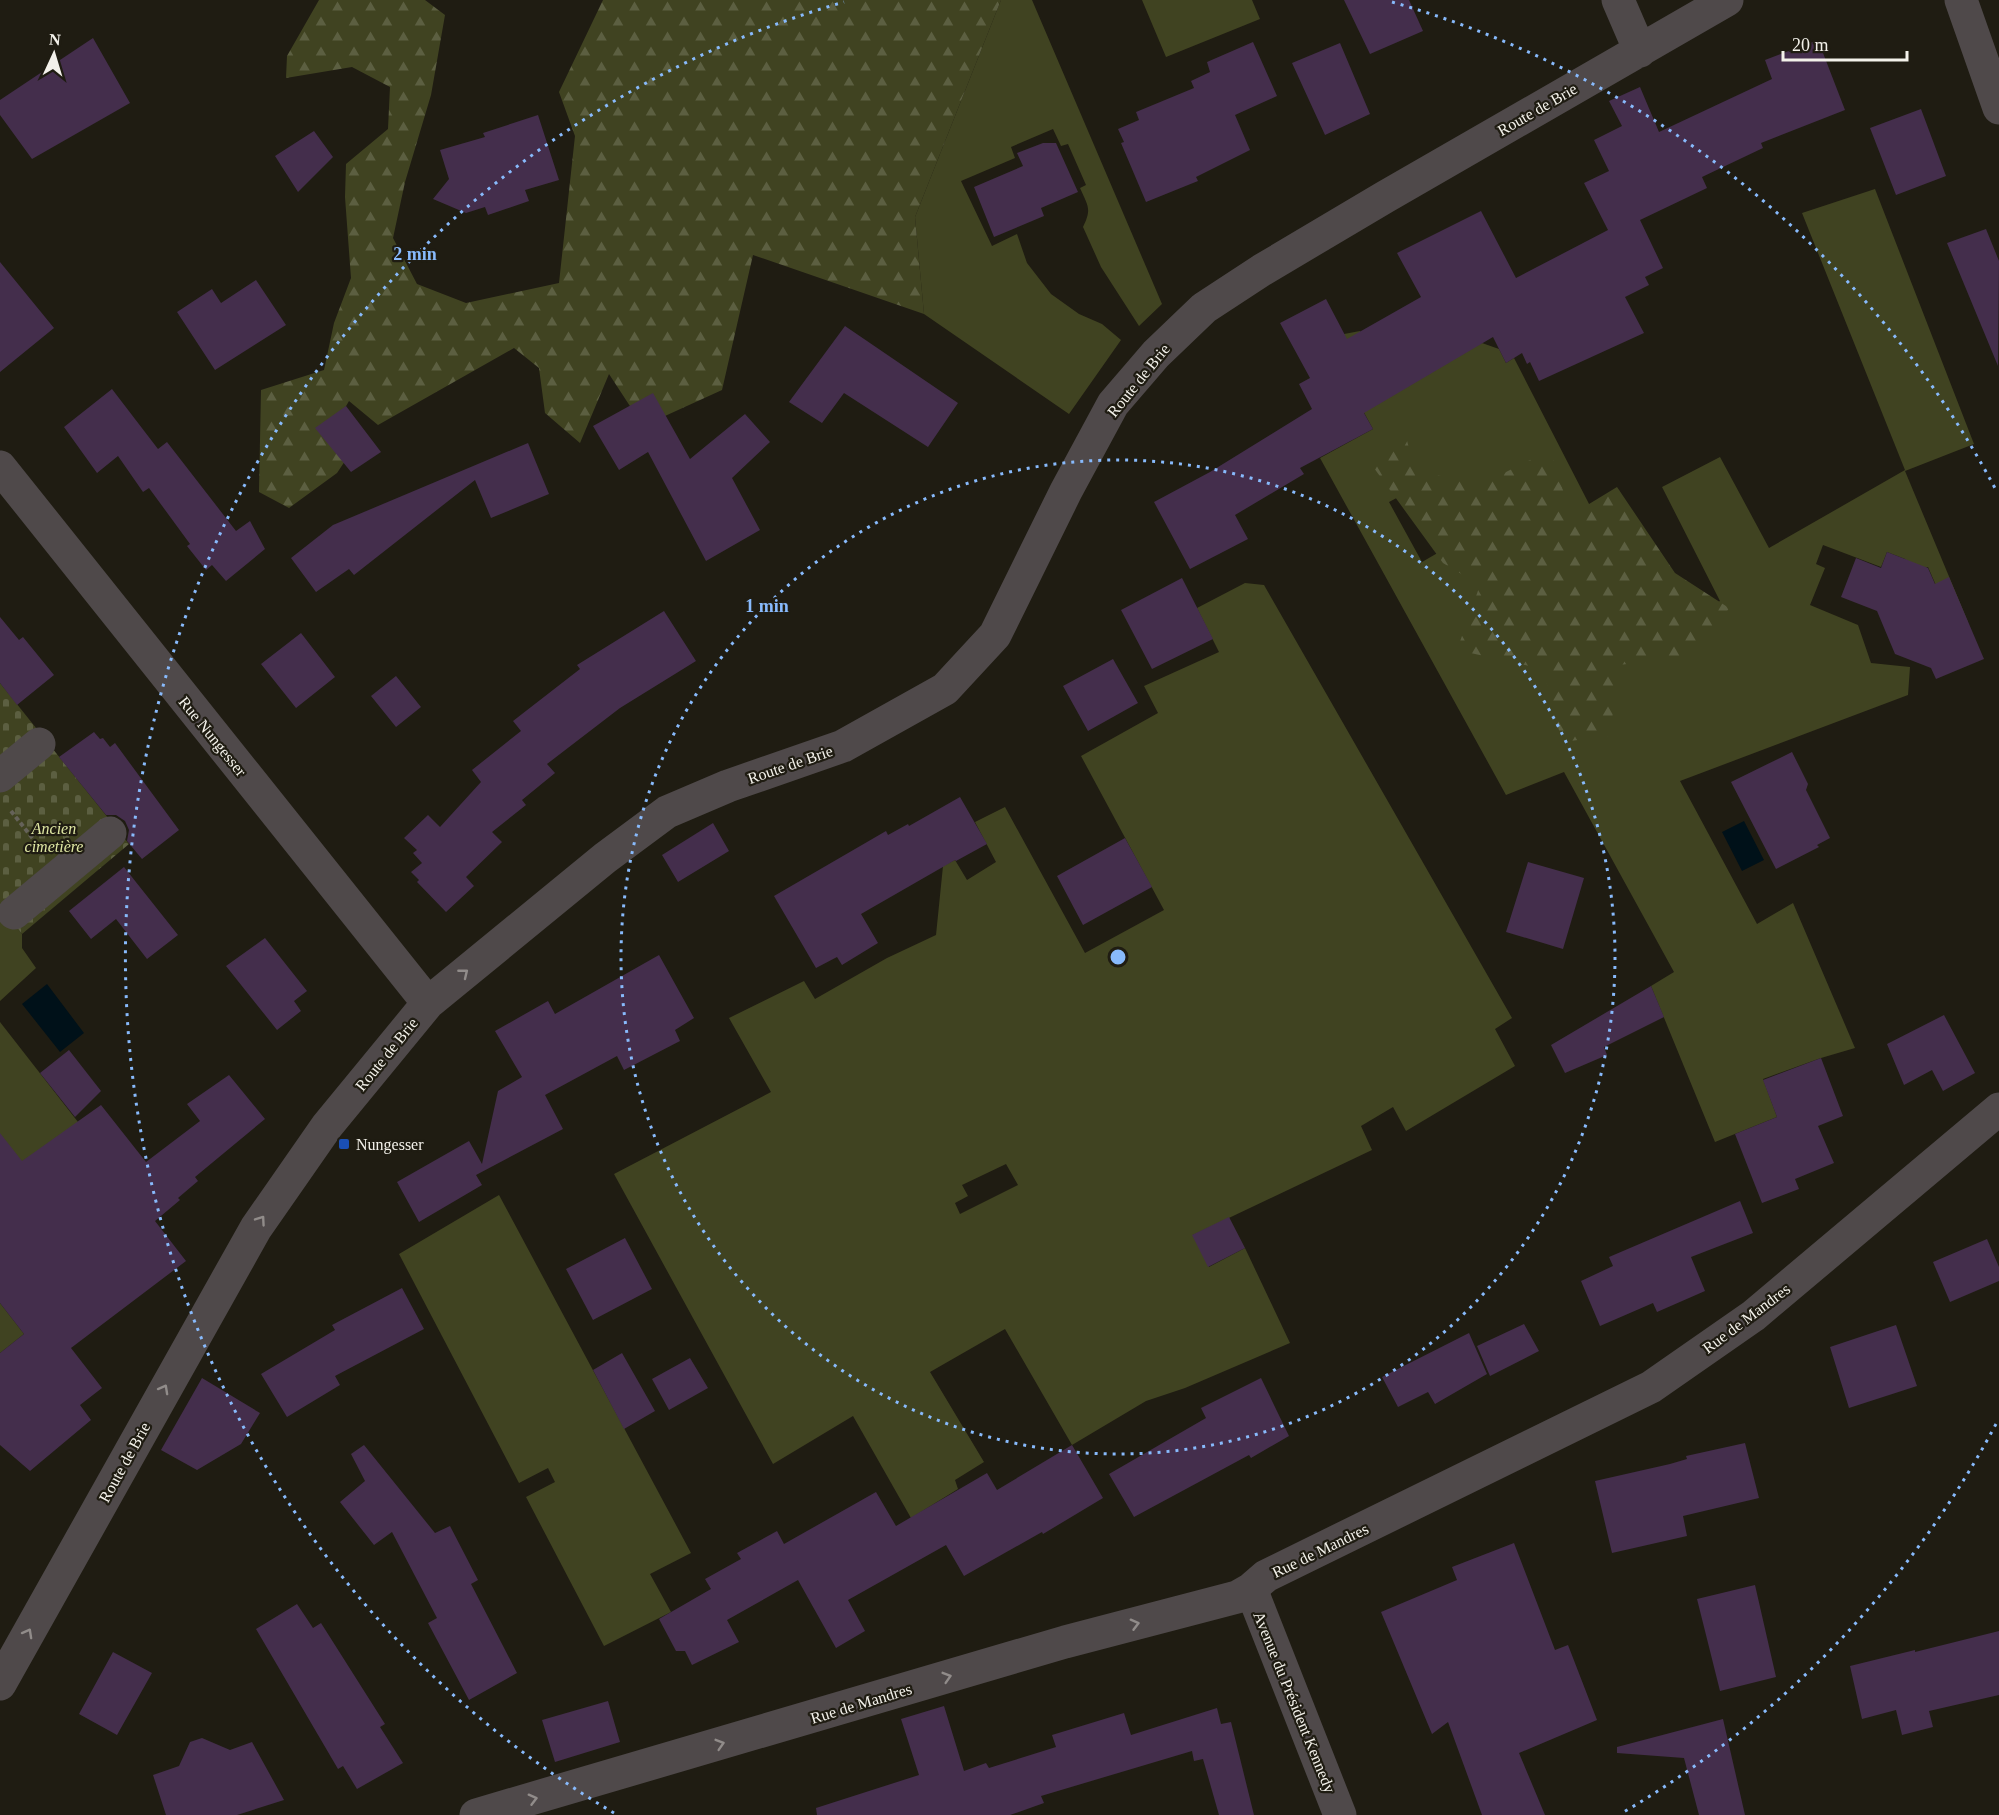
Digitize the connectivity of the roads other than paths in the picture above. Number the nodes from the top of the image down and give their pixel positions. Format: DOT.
graph roads {
  1 [pos="1618,0"];
  2 [pos="1727,0"];
  3 [pos="1961,0"];
  4 [pos="1640,51"];
  5 [pos="1999,108"];
  6 [pos="0,467"];
  7 [pos="39,744"];
  8 [pos="3,790"];
  9 [pos="110,833"];
  10 [pos="14,913"];
  11 [pos="428,1003"];
  12 [pos="1999,1109"];
  13 [pos="1251,1589"];
  14 [pos="0,1684"];
  15 [pos="476,1815"];
  16 [pos="1340,1815"];
  1 -- 4 [label="street"];
  2 -- 4 [label="street, Route de Brie"];
  3 -- 5 [label="street"];
  11 -- 4 [label="street, Route de Brie, one-way"];
  6 -- 11 [label="street, Rue Nungesser"];
  7 -- 8 [label="street"];
  9 -- 10 [label="street"];
  14 -- 11 [label="street, Route de Brie, one-way"];
  12 -- 13 [label="street, Rue de Mandres"];
  15 -- 13 [label="street, Rue de Mandres, one-way"];
  13 -- 16 [label="street, Avenue du Président Kennedy"];
}
